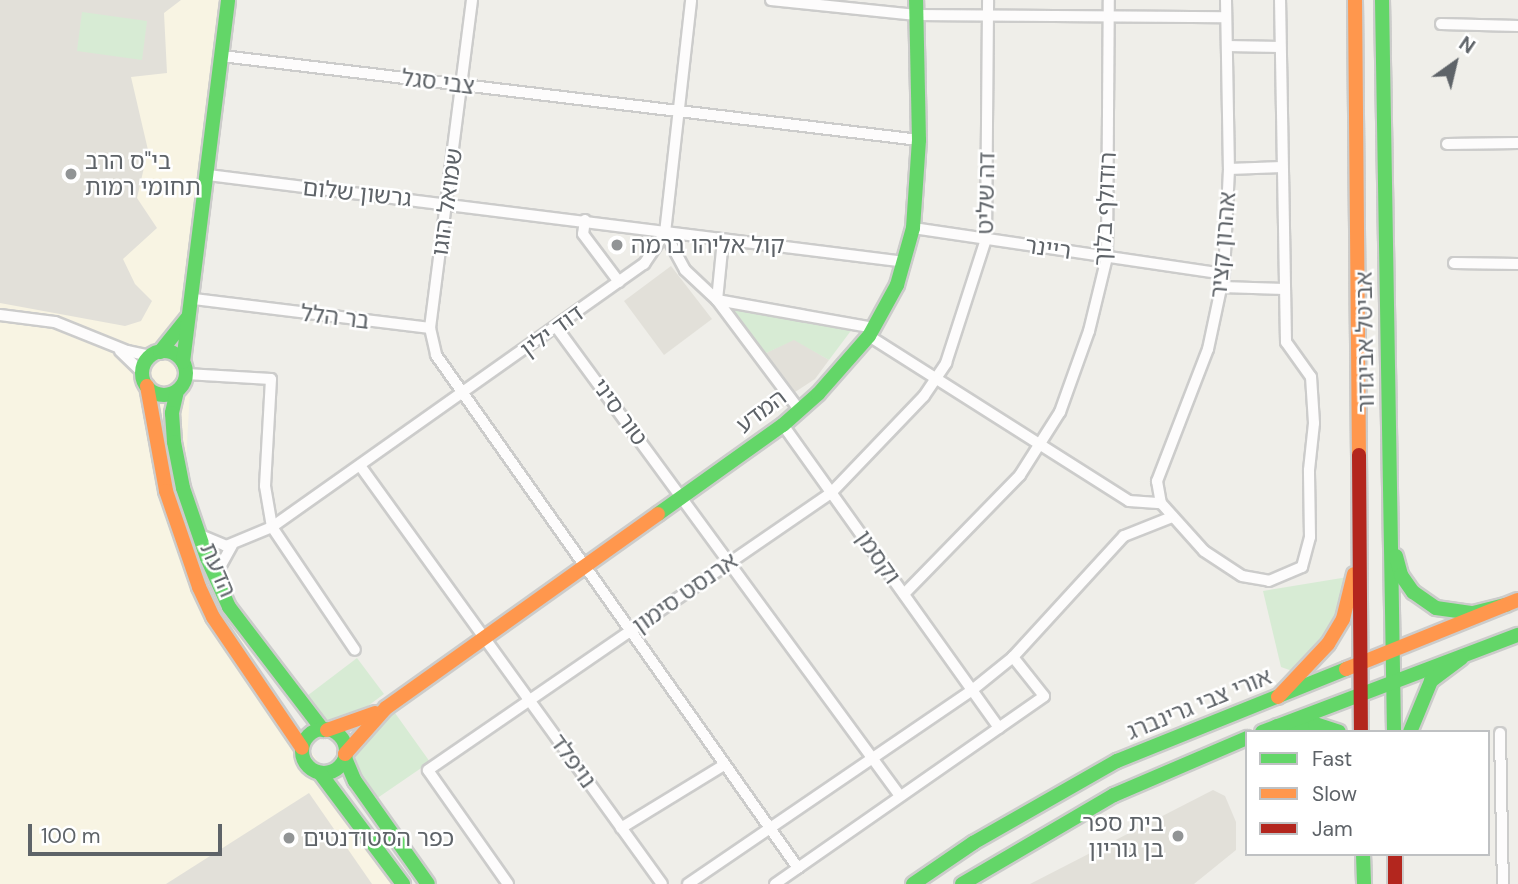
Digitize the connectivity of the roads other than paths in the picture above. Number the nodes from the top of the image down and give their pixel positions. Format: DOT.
graph roads {
  1 [pos="228,0"];
  2 [pos="472,0"];
  3 [pos="691,0"];
  4 [pos="771,0"];
  5 [pos="988,0"];
  6 [pos="1110,0"];
  7 [pos="1226,0"];
  8 [pos="1280,0"];
  9 [pos="1355,0"];
  10 [pos="1382,0"];
  11 [pos="916,7"];
  12 [pos="988,16"];
  13 [pos="1109,16"];
  14 [pos="1226,17"];
  15 [pos="1441,23"];
  16 [pos="1518,26"];
  17 [pos="1227,46"];
  18 [pos="1280,47"];
  19 [pos="222,56"];
  20 [pos="463,85"];
  21 [pos="678,111"];
  22 [pos="919,140"];
  23 [pos="1447,144"];
  24 [pos="1518,144"];
  25 [pos="1282,167"];
  26 [pos="1229,169"];
  27 [pos="208,176"];
  28 [pos="446,202"];
  29 [pos="585,220"];
  30 [pos="913,228"];
  31 [pos="665,233"];
  32 [pos="986,239"];
  33 [pos="723,240"];
  34 [pos="1107,257"];
  35 [pos="905,262"];
  36 [pos="1454,263"];
  37 [pos="1518,264"];
  38 [pos="1224,274"];
  39 [pos="619,282"];
  40 [pos="1222,287"];
  41 [pos="1284,289"];
  42 [pos="717,300"];
  43 [pos="193,303"];
  44 [pos="0,315"];
  45 [pos="430,328"];
  46 [pos="557,328"];
  47 [pos="872,332"];
  48 [pos="112,346"];
  49 [pos="155,354"];
  50 [pos="185,368"];
  51 [pos="145,379"];
  52 [pos="936,379"];
  53 [pos="177,391"];
  54 [pos="461,396"];
  55 [pos="800,411"];
  56 [pos="783,425"];
  57 [pos="1042,444"];
  58 [pos="361,467"];
  59 [pos="831,492"];
  60 [pos="682,497"];
  61 [pos="1161,503"];
  62 [pos="1172,517"];
  63 [pos="272,527"];
  64 [pos="1362,530"];
  65 [pos="197,534"];
  66 [pos="1390,535"];
  67 [pos="232,545"];
  68 [pos="729,563"];
  69 [pos="584,567"];
  70 [pos="215,577"];
  71 [pos="904,594"];
  72 [pos="1512,603"];
  73 [pos="629,631"];
  74 [pos="1518,635"];
  75 [pos="485,638"];
  76 [pos="355,650"];
  77 [pos="1392,651"];
  78 [pos="1013,657"];
  79 [pos="1461,658"];
  80 [pos="1360,664"];
  81 [pos="1393,684"];
  82 [pos="971,691"];
  83 [pos="1361,694"];
  84 [pos="1278,697"];
  85 [pos="529,700"];
  86 [pos="386,708"];
  87 [pos="1277,726"];
  88 [pos="999,727"];
  89 [pos="325,730"];
  90 [pos="1267,730"];
  91 [pos="1333,730"];
  92 [pos="1361,730"];
  93 [pos="1394,730"];
  94 [pos="1410,730"];
  95 [pos="1500,733"];
  96 [pos="1245,739"];
  97 [pos="302,748"];
  98 [pos="345,756"];
  99 [pos="872,758"];
  100 [pos="724,765"];
  101 [pos="320,773"];
  102 [pos="900,796"];
  103 [pos="621,828"];
  104 [pos="770,828"];
  105 [pos="1363,856"];
  106 [pos="1395,856"];
  107 [pos="798,868"];
  108 [pos="403,884"];
  109 [pos="428,884"];
  110 [pos="508,884"];
  111 [pos="662,884"];
  112 [pos="688,884"];
  113 [pos="775,884"];
  114 [pos="914,884"];
  115 [pos="962,884"];
  116 [pos="1364,884"];
  117 [pos="1395,884"];
  118 [pos="1503,884"];
  1 -- 19 [label="main road"];
  2 -- 20 [label="street, שמואל הוגו"];
  3 -- 21 [label="street, דוד ילין"];
  4 -- 11 [label="street"];
  5 -- 12 [label="street, דה שליט"];
  6 -- 13 [label="street, רודולף בלוך"];
  7 -- 14 [label="street, אהרון קציר"];
  8 -- 18 [label="street"];
  9 -- 64 [label="main road, אביטל אביגדור"];
  10 -- 66 [label="main road, אביטל אביגדור"];
  11 -- 12 [label="street"];
  11 -- 22 [label="main road, המדע"];
  12 -- 13 [label="street"];
  12 -- 32 [label="street, דה שליט"];
  13 -- 14 [label="street"];
  13 -- 34 [label="street, רודולף בלוך"];
  14 -- 17 [label="street, אהרון קציר"];
  15 -- 16 [label="street"];
  17 -- 18 [label="street"];
  17 -- 26 [label="street, אהרון קציר"];
  18 -- 25 [label="street"];
  19 -- 20 [label="street, צבי סגל"];
  19 -- 27 [label="main road"];
  20 -- 21 [label="street, צבי סגל"];
  20 -- 28 [label="street, שמואל הוגו"];
  21 -- 22 [label="street, צבי סגל"];
  21 -- 31 [label="street, דוד ילין"];
  22 -- 30 [label="main road, המדע"];
  23 -- 24 [label="street"];
  25 -- 26 [label="street"];
  25 -- 41 [label="street"];
  26 -- 38 [label="street, אהרון קציר"];
  27 -- 28 [label="street, גרשון שלום"];
  27 -- 43 [label="main road"];
  28 -- 29 [label="street, גרשון שלום"];
  28 -- 45 [label="street, שמואל הוגו"];
  29 -- 31 [label="street, גרשון שלום"];
  29 -- 39 [label="street"];
  30 -- 32 [label="street, ריינר"];
  30 -- 35 [label="main road, המדע"];
  31 -- 33 [label="street, גרשון שלום"];
  31 -- 39 [label="street, דוד ילין"];
  31 -- 42 [label="street"];
  32 -- 34 [label="street, ריינר"];
  32 -- 52 [label="street, דה שליט"];
  33 -- 35 [label="street, גרשון שלום"];
  33 -- 42 [label="street"];
  34 -- 38 [label="street, ריינר"];
  34 -- 57 [label="street, רודולף בלוך"];
  35 -- 47 [label="main road, המדע"];
  36 -- 37 [label="street"];
  38 -- 40 [label="street, אהרון קציר"];
  39 -- 46 [label="street, דוד ילין"];
  40 -- 41 [label="street"];
  40 -- 61 [label="street, אהרון קציר"];
  41 -- 62 [label="street"];
  42 -- 47 [label="street"];
  42 -- 55 [label="street"];
  43 -- 45 [label="street, בר הלל"];
  43 -- 49 [label="main road"];
  43 -- 50 [label="main road"];
  44 -- 48 [label="street"];
  45 -- 54 [label="street, שמואל הוגו"];
  46 -- 54 [label="street, דוד ילין"];
  46 -- 60 [label="street, טור סיני"];
  47 -- 52 [label="street"];
  47 -- 55 [label="main road, המדע"];
  48 -- 49 [label="street"];
  48 -- 51 [label="street"];
  49 -- 50 [label="main road"];
  49 -- 51 [label="main road"];
  50 -- 53 [label="main road"];
  50 -- 63 [label="street"];
  51 -- 53 [label="main road"];
  51 -- 97 [label="main road, הדעת"];
  52 -- 57 [label="street"];
  52 -- 59 [label="street, ארנסט סימון"];
  53 -- 65 [label="main road, הדעת"];
  54 -- 58 [label="street, דוד ילין"];
  54 -- 69 [label="street, שמואל הוגו"];
  55 -- 56 [label="main road, המדע"];
  56 -- 59 [label="street, וקסמן"];
  56 -- 60 [label="main road, המדע"];
  57 -- 61 [label="street"];
  57 -- 71 [label="street, רודולף בלוך"];
  58 -- 63 [label="street, דוד ילין"];
  58 -- 75 [label="street, נויפלד"];
  59 -- 68 [label="street, ארנסט סימון"];
  59 -- 71 [label="street, וקסמן"];
  60 -- 68 [label="street, טור סיני"];
  60 -- 69 [label="main road, המדע"];
  61 -- 62 [label="street"];
  62 -- 78 [label="street"];
  63 -- 67 [label="street, דוד ילין"];
  63 -- 76 [label="street"];
  64 -- 80 [label="main road, אביטל אביגדור"];
  64 -- 84 [label="main road"];
  65 -- 67 [label="street"];
  65 -- 70 [label="main road, הדעת"];
  66 -- 72 [label="main road"];
  66 -- 77 [label="main road, אביטל אביגדור"];
  67 -- 70 [label="street"];
  68 -- 73 [label="street, ארנסט סימון"];
  68 -- 99 [label="street, טור סיני"];
  69 -- 73 [label="street, שמואל הוגו"];
  69 -- 75 [label="main road, המדע"];
  70 -- 89 [label="main road, הדעת"];
  71 -- 82 [label="street, וקסמן"];
  72 -- 77 [label="main road, אורי צבי גרינברג"];
  73 -- 85 [label="street, ארנסט סימון"];
  73 -- 100 [label="street, שמואל הוגו"];
  74 -- 79 [label="main road"];
  75 -- 85 [label="street, נויפלד"];
  75 -- 86 [label="main road, המדע"];
  77 -- 80 [label="main road, אורי צבי גרינברג"];
  77 -- 81 [label="main road, אביטל אביגדור"];
  78 -- 82 [label="street"];
  78 -- 88 [label="street"];
  79 -- 81 [label="main road"];
  79 -- 94 [label="main road"];
  80 -- 83 [label="main road, אביטל אביגדור"];
  80 -- 84 [label="main road, אורי צבי גרינברג"];
  81 -- 83 [label="main road"];
  81 -- 93 [label="main road, אביטל אביגדור"];
  82 -- 88 [label="street, וקסמן"];
  82 -- 99 [label="street"];
  83 -- 87 [label="main road"];
  83 -- 92 [label="main road, אביטל אביגדור"];
  84 -- 114 [label="main road, אורי צבי גרינברג"];
  85 -- 103 [label="street, נויפלד"];
  85 -- 110 [label="street, ארנסט סימון"];
  86 -- 89 [label="main road, המדע"];
  86 -- 98 [label="main road, המדע"];
  87 -- 90 [label="main road"];
  87 -- 91 [label="main road"];
  88 -- 102 [label="street"];
  89 -- 97 [label="main road"];
  89 -- 98 [label="main road"];
  95 -- 118 [label="street"];
  96 -- 115 [label="main road"];
  97 -- 101 [label="main road"];
  98 -- 101 [label="main road"];
  98 -- 109 [label="main road"];
  99 -- 102 [label="street, טור סיני"];
  99 -- 104 [label="street"];
  100 -- 103 [label="street"];
  100 -- 104 [label="street, שמואל הוגו"];
  101 -- 108 [label="main road"];
  102 -- 107 [label="street"];
  103 -- 111 [label="street, נויפלד"];
  104 -- 107 [label="street, שמואל הוגו"];
  104 -- 112 [label="street"];
  105 -- 116 [label="main road"];
  106 -- 117 [label="main road"];
  107 -- 113 [label="street"];
}
